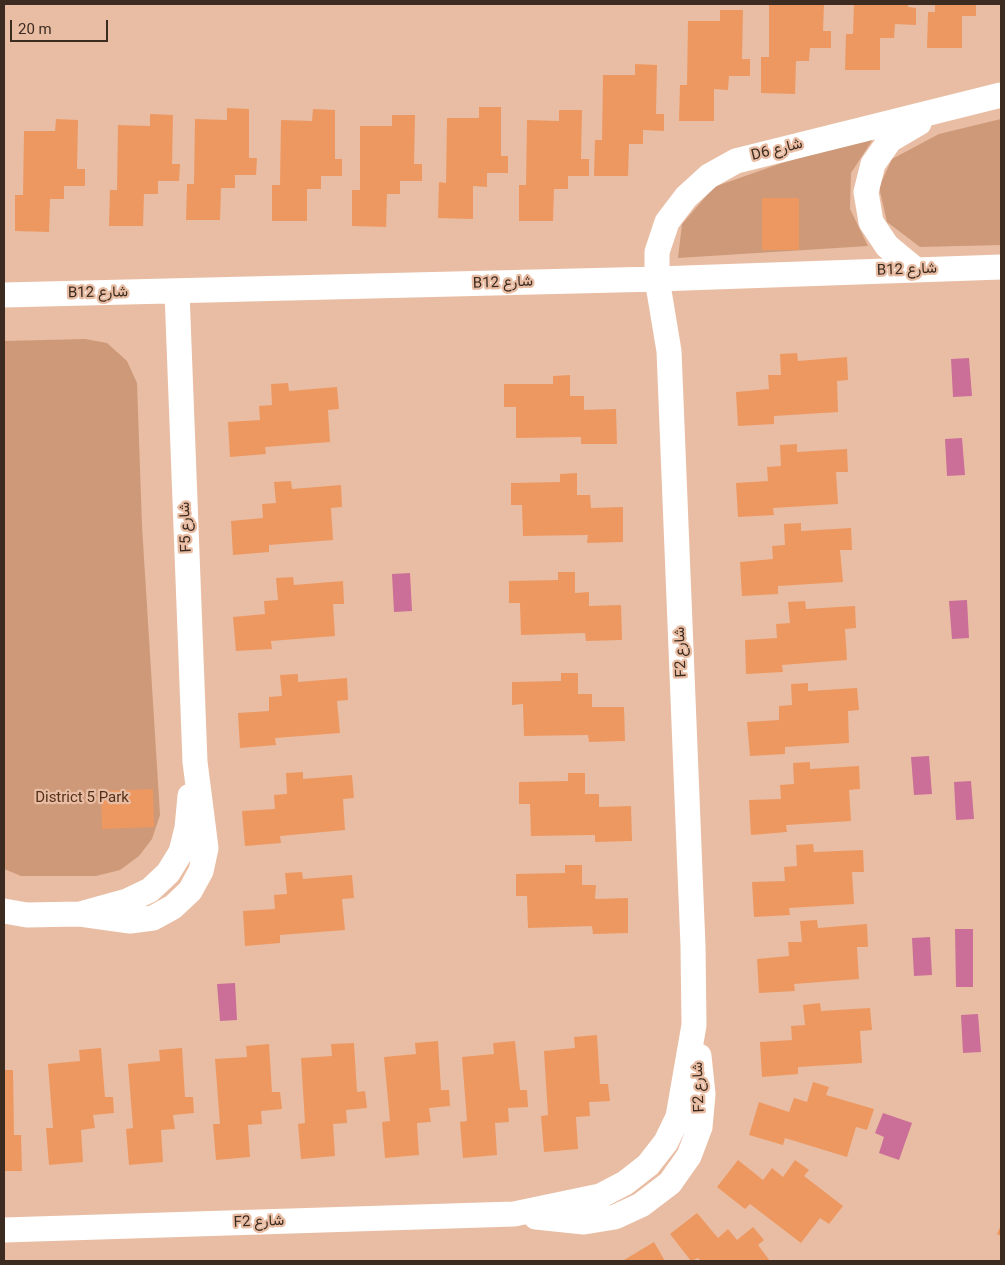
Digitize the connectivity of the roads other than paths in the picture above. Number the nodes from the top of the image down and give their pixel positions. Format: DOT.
graph roads {
  1 [pos="1001,95"];
  2 [pos="965,103"];
  3 [pos="1001,267"];
  4 [pos="916,270"];
  5 [pos="657,279"];
  6 [pos="177,292"];
  7 [pos="4,295"];
  8 [pos="11,916"];
  9 [pos="4,1230"];
  1 -- 2 [label="street, D6 شارع"];
  2 -- 4 [label="street, D6 شارع"];
  2 -- 5 [label="street, D6 شارع"];
  3 -- 4 [label="street, B12 شارع"];
  4 -- 5 [label="street, B12 شارع"];
  5 -- 6 [label="street, B12 شارع"];
  5 -- 9 [label="street, F2 شارع"];
  6 -- 7 [label="street, B12 شارع"];
  6 -- 8 [label="street, F5 شارع"];
}
